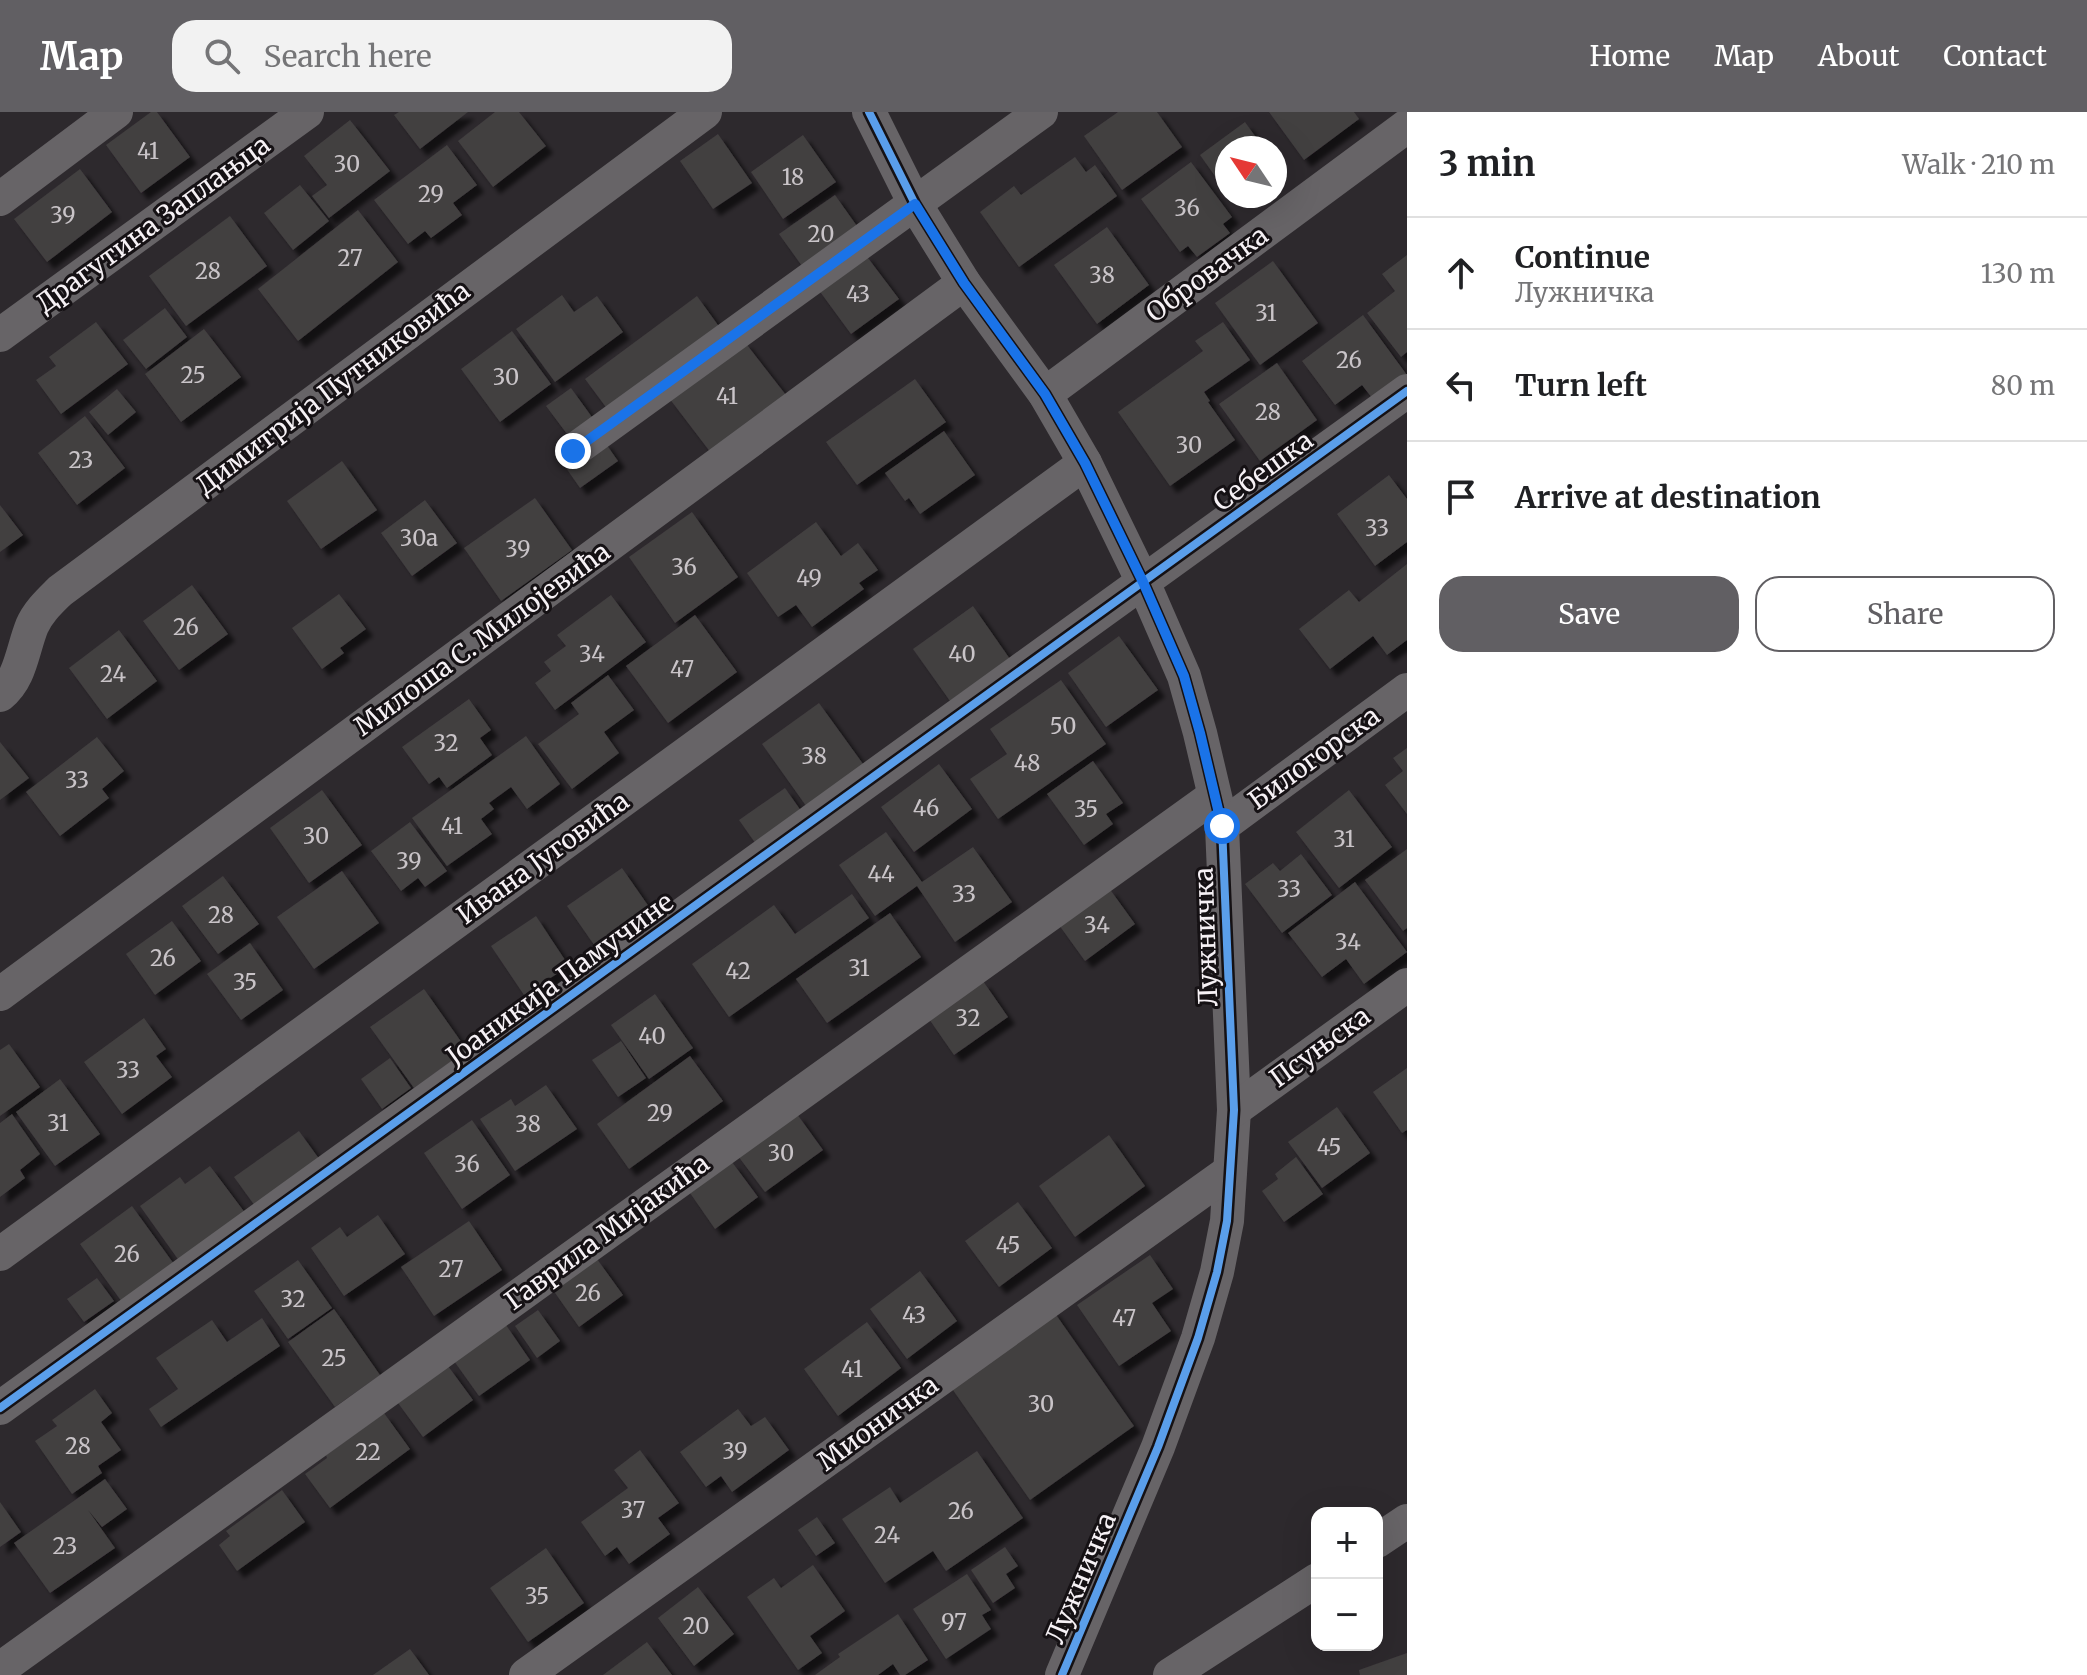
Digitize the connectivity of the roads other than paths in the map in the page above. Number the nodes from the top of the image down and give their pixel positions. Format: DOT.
graph roads {
  1 [pos="116,112"];
  2 [pos="307,112"];
  3 [pos="705,112"];
  4 [pos="869,112"];
  5 [pos="1041,112"];
  6 [pos="1407,126"];
  7 [pos="0,199"];
  8 [pos="915,204"];
  9 [pos="964,283"];
  10 [pos="0,335"];
  11 [pos="1407,391"];
  12 [pos="1045,394"];
  13 [pos="573,451"];
  14 [pos="1085,463"];
  15 [pos="1143,582"];
  16 [pos="1407,690"];
  17 [pos="0,695"];
  18 [pos="1218,811"];
  19 [pos="1407,985"];
  20 [pos="0,994"];
  21 [pos="1234,1110"];
  22 [pos="1230,1171"];
  23 [pos="0,1254"];
  24 [pos="0,1408"];
  25 [pos="1407,1521"];
  26 [pos="1383,1537"];
  27 [pos="1311,1584"];
  28 [pos="0,1669"];
  29 [pos="526,1675"];
  30 [pos="1062,1675"];
  31 [pos="1170,1675"];
  1 -- 7 [label="street"];
  2 -- 10 [label="street, Драгутина Заплањца"];
  3 -- 17 [label="street, Димитрија Путниковића"];
  4 -- 8 [label="street, Лужничка"];
  5 -- 8 [label="street"];
  6 -- 12 [label="street, Обровачка"];
  8 -- 9 [label="street, Лужничка"];
  8 -- 13 [label="street"];
  9 -- 12 [label="street, Лужничка"];
  9 -- 20 [label="street, Милоша С. Милојевића"];
  11 -- 15 [label="street, Себешка"];
  12 -- 14 [label="street, Лужничка"];
  14 -- 15 [label="street, Лужничка"];
  14 -- 23 [label="street, Ивана Југовића"];
  15 -- 18 [label="street, Лужничка"];
  15 -- 24 [label="street, Јоаникија Памучине"];
  16 -- 18 [label="street, Билогорска"];
  18 -- 21 [label="street, Лужничка"];
  18 -- 28 [label="street, Гаврила Мијакића"];
  19 -- 21 [label="street, Псуњска"];
  21 -- 22 [label="street, Лужничка"];
  22 -- 29 [label="street, Мионичка"];
  22 -- 30 [label="street, Лужничка"];
  25 -- 26 [label="street"];
  27 -- 31 [label="street"];
}
